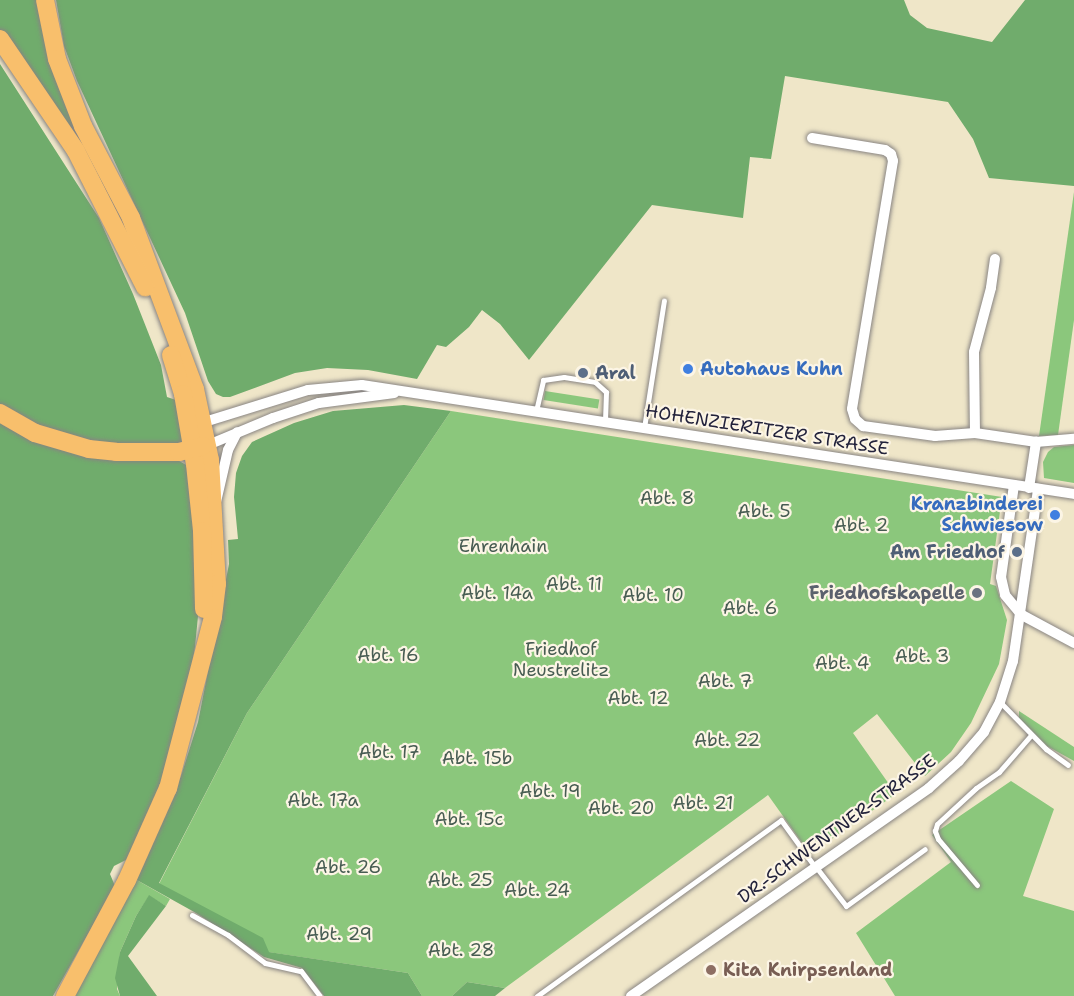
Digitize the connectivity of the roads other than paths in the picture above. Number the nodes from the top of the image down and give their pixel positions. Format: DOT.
graph roads {
  1 [pos="45,0"];
  2 [pos="0,39"];
  3 [pos="812,138"];
  4 [pos="76,151"];
  5 [pos="994,259"];
  6 [pos="156,281"];
  7 [pos="664,301"];
  8 [pos="454,399"];
  9 [pos="536,411"];
  10 [pos="0,413"];
  11 [pos="605,422"];
  12 [pos="197,424"];
  13 [pos="644,428"];
  14 [pos="237,432"];
  15 [pos="975,433"];
  16 [pos="1074,439"];
  17 [pos="1035,442"];
  18 [pos="200,447"];
  19 [pos="1014,485"];
  20 [pos="1034,488"];
  21 [pos="1074,495"];
  22 [pos="214,506"];
  23 [pos="1022,615"];
  24 [pos="1074,643"];
  25 [pos="201,662"];
  26 [pos="1000,702"];
  27 [pos="1031,735"];
  28 [pos="1068,765"];
  29 [pos="925,849"];
  30 [pos="815,867"];
  31 [pos="977,885"];
  32 [pos="192,915"];
  33 [pos="65,996"];
  34 [pos="320,996"];
  35 [pos="537,996"];
  36 [pos="632,996"];
  1 -- 6 [label="main road"];
  2 -- 4 [label="main road"];
  3 -- 15 [label="street"];
  4 -- 6 [label="main road"];
  4 -- 12 [label="main road"];
  5 -- 15 [label="street"];
  6 -- 12 [label="main road"];
  7 -- 13 [label="lane"];
  8 -- 9 [label="street, HOHENZIERITZER STRASSE"];
  8 -- 12 [label="street, HOHENZIERITZER STRASSE"];
  8 -- 14 [label="street, HOHENZIERITZER STRASSE"];
  9 -- 11 [label="street, HOHENZIERITZER STRASSE"];
  9 -- 11 [label="lane"];
  10 -- 18 [label="main road"];
  11 -- 13 [label="street, HOHENZIERITZER STRASSE"];
  12 -- 18 [label="main road"];
  13 -- 19 [label="street, HOHENZIERITZER STRASSE"];
  14 -- 18 [label="street, HOHENZIERITZER STRASSE"];
  14 -- 22 [label="street"];
  15 -- 17 [label="street"];
  16 -- 17 [label="street"];
  17 -- 20 [label="street, DR.-SCHWENTNER-STRASSE"];
  18 -- 22 [label="main road"];
  18 -- 25 [label="main road"];
  19 -- 20 [label="street, HOHENZIERITZER STRASSE"];
  19 -- 23 [label="street"];
  20 -- 21 [label="street, HOHENZIERITZER STRASSE"];
  20 -- 23 [label="street, DR.-SCHWENTNER-STRASSE"];
  22 -- 25 [label="main road"];
  23 -- 24 [label="street"];
  23 -- 26 [label="street, DR.-SCHWENTNER-STRASSE"];
  25 -- 33 [label="main road"];
  26 -- 27 [label="lane"];
  26 -- 30 [label="street, DR.-SCHWENTNER-STRASSE"];
  27 -- 28 [label="lane"];
  27 -- 31 [label="lane"];
  29 -- 30 [label="lane"];
  30 -- 35 [label="lane"];
  30 -- 36 [label="street, DR.-SCHWENTNER-STRASSE"];
  32 -- 34 [label="lane"];
}
